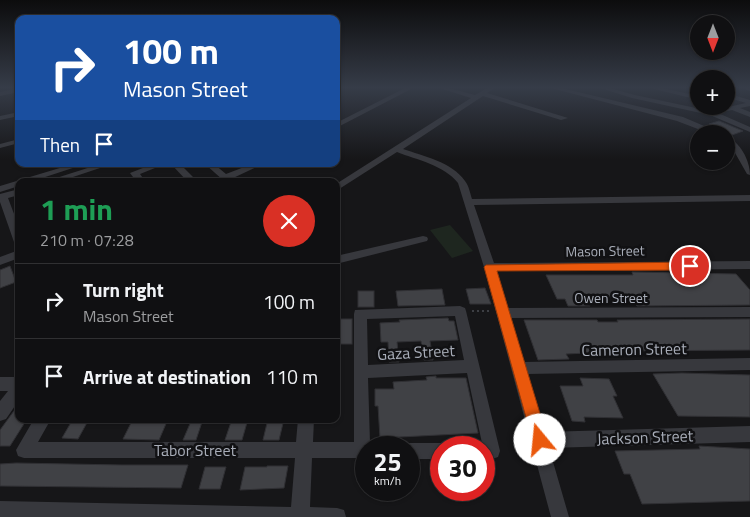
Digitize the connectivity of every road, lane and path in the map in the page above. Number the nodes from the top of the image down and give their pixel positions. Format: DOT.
graph roads {
  1 [pos="365,111"];
  2 [pos="455,111"];
  3 [pos="537,111"];
  4 [pos="648,111"];
  5 [pos="15,115"];
  6 [pos="701,115"];
  7 [pos="716,115"];
  8 [pos="0,118"];
  9 [pos="564,118"];
  10 [pos="680,119"];
  11 [pos="340,124"];
  12 [pos="696,125"];
  13 [pos="750,130"];
  14 [pos="15,142"];
  15 [pos="0,146"];
  16 [pos="735,146"];
  17 [pos="396,149"];
  18 [pos="71,167"];
  19 [pos="98,167"];
  20 [pos="152,167"];
  21 [pos="178,167"];
  22 [pos="212,167"];
  23 [pos="253,167"];
  24 [pos="750,172"];
  25 [pos="34,178"];
  26 [pos="62,178"];
  27 [pos="138,178"];
  28 [pos="189,178"];
  29 [pos="225,178"];
  30 [pos="231,178"];
  31 [pos="15,185"];
  32 [pos="340,185"];
  33 [pos="15,192"];
  34 [pos="1,194"];
  35 [pos="750,198"];
  36 [pos="469,202"];
  37 [pos="15,231"];
  38 [pos="423,239"];
  39 [pos="15,255"];
  40 [pos="340,259"];
  41 [pos="0,260"];
  42 [pos="750,265"];
  43 [pos="490,267"];
  44 [pos="460,311"];
  45 [pos="750,312"];
  46 [pos="503,313"];
  47 [pos="750,364"];
  48 [pos="472,366"];
  49 [pos="519,368"];
  50 [pos="361,372"];
  51 [pos="0,384"];
  52 [pos="15,386"];
  53 [pos="15,392"];
  54 [pos="0,414"];
  55 [pos="41,423"];
  56 [pos="306,423"];
  57 [pos="750,434"];
  58 [pos="363,436"];
  59 [pos="485,436"];
  60 [pos="540,440"];
  61 [pos="304,450"];
  62 [pos="355,450"];
  63 [pos="0,510"];
  64 [pos="300,517"];
  65 [pos="337,517"];
  66 [pos="560,517"];
  1 -- 11 [label="street"];
  2 -- 17 [label="street"];
  3 -- 9 [label="street"];
  4 -- 10 [label="street"];
  5 -- 8 [label="street"];
  6 -- 10 [label="street"];
  7 -- 13 [label="street"];
  10 -- 12 [label="street"];
  14 -- 15 [label="street"];
  16 -- 24 [label="street"];
  17 -- 32 [label="street"];
  17 -- 36 [label="street"];
  18 -- 25 [label="street"];
  19 -- 26 [label="street"];
  20 -- 27 [label="street"];
  21 -- 28 [label="street"];
  22 -- 29 [label="street"];
  23 -- 30 [label="street"];
  31 -- 34 [label="street"];
  33 -- 34 [label="street"];
  34 -- 37 [label="street"];
  35 -- 36 [label="street"];
  36 -- 43 [label="street"];
  38 -- 40 [label="street"];
  39 -- 41 [label="street"];
  42 -- 43 [label="street, Mason Street"];
  43 -- 46 [label="street"];
  44 -- 46 [label="path"];
  44 -- 48 [label="street"];
  44 -- 50 [label="street"];
  45 -- 46 [label="street, Owen Street"];
  46 -- 49 [label="street"];
  47 -- 49 [label="street, Cameron Street"];
  48 -- 50 [label="street, Gaza Street"];
  48 -- 59 [label="street"];
  49 -- 60 [label="street"];
  50 -- 58 [label="street"];
  51 -- 52 [label="street"];
  53 -- 54 [label="street"];
  55 -- 61 [label="street, Tabor Street"];
  56 -- 61 [label="street"];
  57 -- 60 [label="street, Jackson Street"];
  60 -- 66 [label="street"];
  61 -- 62 [label="street, Tabor Street"];
  61 -- 64 [label="street"];
  63 -- 64 [label="street"];
  64 -- 65 [label="street"];
}
